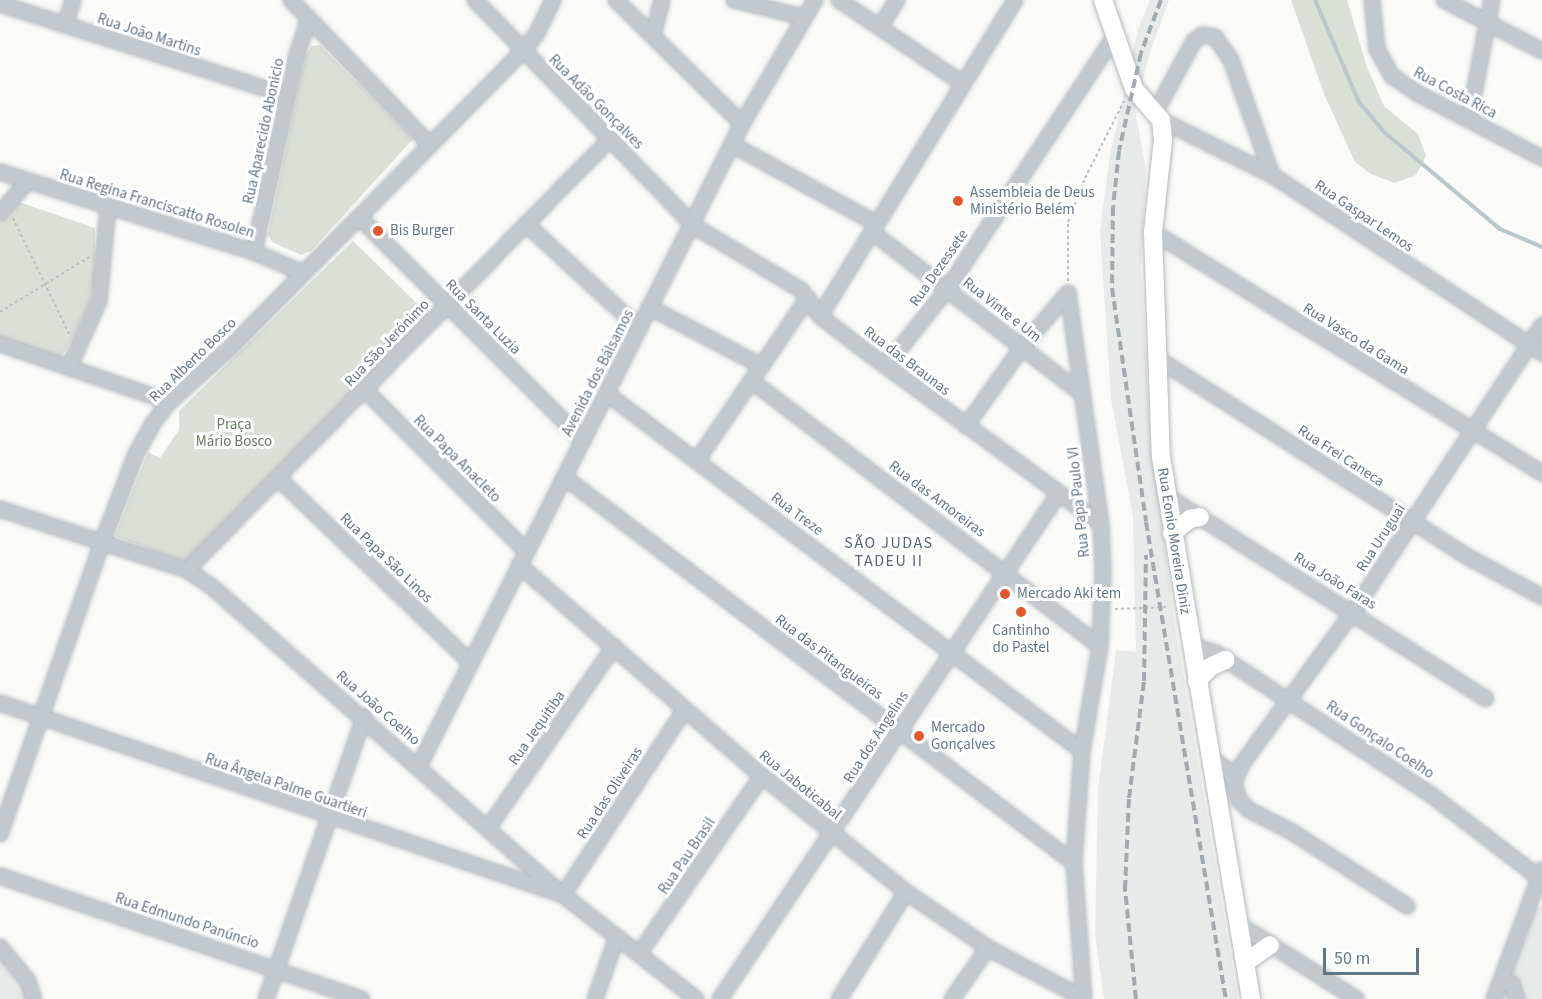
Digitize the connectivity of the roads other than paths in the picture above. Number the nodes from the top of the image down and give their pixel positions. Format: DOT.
graph roads {
  1 [pos="73,0"];
  2 [pos="291,0"];
  3 [pos="475,0"];
  4 [pos="553,0"];
  5 [pos="616,0"];
  6 [pos="662,0"];
  7 [pos="734,0"];
  8 [pos="815,0"];
  9 [pos="839,0"];
  10 [pos="897,0"];
  11 [pos="1015,0"];
  12 [pos="1103,0"];
  13 [pos="1372,0"];
  14 [pos="1444,0"];
  15 [pos="1492,0"];
  16 [pos="0,4"];
  17 [pos="803,17"];
  18 [pos="309,18"];
  19 [pos="1487,24"];
  20 [pos="65,25"];
  21 [pos="880,27"];
  22 [pos="653,36"];
  23 [pos="1114,37"];
  24 [pos="523,51"];
  25 [pos="1542,51"];
  26 [pos="962,84"];
  27 [pos="288,96"];
  28 [pos="1159,116"];
  29 [pos="1469,119"];
  30 [pos="742,124"];
  31 [pos="610,139"];
  32 [pos="429,144"];
  33 [pos="733,145"];
  34 [pos="1542,158"];
  35 [pos="0,172"];
  36 [pos="1272,175"];
  37 [pos="28,182"];
  38 [pos="108,207"];
  39 [pos="3,209"];
  40 [pos="360,218"];
  41 [pos="526,224"];
  42 [pos="694,226"];
  43 [pos="875,228"];
  44 [pos="1153,232"];
  45 [pos="254,252"];
  46 [pos="303,273"];
  47 [pos="948,288"];
  48 [pos="808,298"];
  49 [pos="447,305"];
  50 [pos="649,307"];
  51 [pos="820,316"];
  52 [pos="1542,325"];
  53 [pos="639,328"];
  54 [pos="0,344"];
  55 [pos="1529,345"];
  56 [pos="1023,346"];
  57 [pos="1542,353"];
  58 [pos="1155,357"];
  59 [pos="70,366"];
  60 [pos="762,366"];
  61 [pos="886,366"];
  62 [pos="753,382"];
  63 [pos="364,389"];
  64 [pos="606,393"];
  65 [pos="1082,394"];
  66 [pos="169,402"];
  67 [pos="966,426"];
  68 [pos="1473,432"];
  69 [pos="583,440"];
  70 [pos="698,459"];
  71 [pos="1542,473"];
  72 [pos="564,477"];
  73 [pos="278,478"];
  74 [pos="1059,493"];
  75 [pos="1166,495"];
  76 [pos="0,509"];
  77 [pos="1200,517"];
  78 [pos="1411,521"];
  79 [pos="1101,524"];
  80 [pos="1172,533"];
  81 [pos="102,543"];
  82 [pos="526,552"];
  83 [pos="519,565"];
  84 [pos="187,570"];
  85 [pos="1006,571"];
  86 [pos="1542,597"];
  87 [pos="1353,612"];
  88 [pos="1190,645"];
  89 [pos="1100,646"];
  90 [pos="614,647"];
  91 [pos="952,654"];
  92 [pos="1225,660"];
  93 [pos="471,663"];
  94 [pos="1197,681"];
  95 [pos="1486,699"];
  96 [pos="1290,700"];
  97 [pos="0,703"];
  98 [pos="685,709"];
  99 [pos="364,717"];
  100 [pos="41,718"];
  101 [pos="899,731"];
  102 [pos="1082,751"];
  103 [pos="1210,757"];
  104 [pos="419,766"];
  105 [pos="762,776"];
  106 [pos="1232,776"];
  107 [pos="1236,811"];
  108 [pos="329,819"];
  109 [pos="488,828"];
  110 [pos="833,833"];
  111 [pos="0,834"];
  112 [pos="1074,863"];
  113 [pos="0,876"];
  114 [pos="1541,876"];
  115 [pos="906,892"];
  116 [pos="563,895"];
  117 [pos="1407,906"];
  118 [pos="1240,925"];
  119 [pos="617,937"];
  120 [pos="1270,945"];
  121 [pos="0,947"];
  122 [pos="988,948"];
  123 [pos="639,954"];
  124 [pos="1245,962"];
  125 [pos="277,968"];
  126 [pos="1501,980"];
  127 [pos="1080,998"];
  128 [pos="34,999"];
  129 [pos="266,999"];
  130 [pos="363,999"];
  131 [pos="595,999"];
  132 [pos="696,999"];
  133 [pos="720,999"];
  134 [pos="839,999"];
  135 [pos="952,999"];
  136 [pos="1251,999"];
  137 [pos="1356,999"];
  138 [pos="1494,999"];
  139 [pos="1517,999"];
  1 -- 20 [label="street"];
  2 -- 18 [label="street"];
  3 -- 24 [label="street, Rua Adão Gonçalves"];
  4 -- 24 [label="street, Rua Alberto Bosco"];
  5 -- 22 [label="street"];
  6 -- 22 [label="street"];
  7 -- 17 [label="street"];
  8 -- 17 [label="street, Avenida dos Bálsamos"];
  9 -- 21 [label="street"];
  10 -- 21 [label="street"];
  11 -- 26 [label="street"];
  12 -- 23 [label="main road"];
  13 -- 29 [label="street, Rua Costa Rica"];
  14 -- 19 [label="street"];
  15 -- 19 [label="street"];
  16 -- 20 [label="street, Rua João Martins"];
  17 -- 30 [label="street, Avenida dos Bálsamos"];
  18 -- 27 [label="street, Rua Aparecido Abonicio"];
  18 -- 32 [label="street"];
  19 -- 25 [label="street"];
  19 -- 29 [label="street"];
  20 -- 27 [label="street, Rua João Martins"];
  21 -- 26 [label="street"];
  22 -- 30 [label="street"];
  23 -- 28 [label="main road"];
  23 -- 47 [label="street, Rua Dezessete"];
  24 -- 31 [label="street, Rua Adão Gonçalves"];
  24 -- 32 [label="street, Rua Alberto Bosco"];
  26 -- 43 [label="street"];
  27 -- 45 [label="street, Rua Aparecido Abonicio"];
  28 -- 36 [label="street, Rua Gaspar Lemos"];
  28 -- 36 [label="street"];
  28 -- 44 [label="main road, Rua Eonio Moreira Diniz"];
  29 -- 34 [label="street, Rua Costa Rica"];
  30 -- 33 [label="street, Avenida dos Bálsamos"];
  31 -- 41 [label="street, Rua São Jerónimo"];
  31 -- 42 [label="street, Rua Adão Gonçalves"];
  32 -- 40 [label="street, Rua Alberto Bosco"];
  33 -- 42 [label="street, Avenida dos Bálsamos"];
  33 -- 43 [label="street, Rua Vinte e Um"];
  35 -- 37 [label="street, Rua Regina Franciscatto Rosolen"];
  36 -- 55 [label="street, Rua Gaspar Lemos"];
  37 -- 38 [label="street, Rua Regina Franciscatto Rosolen"];
  37 -- 39 [label="street"];
  38 -- 45 [label="street, Rua Regina Franciscatto Rosolen"];
  38 -- 59 [label="street"];
  40 -- 46 [label="street, Rua Alberto Bosco"];
  40 -- 49 [label="street, Rua Santa Luzia"];
  41 -- 49 [label="street, Rua São Jerónimo"];
  41 -- 53 [label="street"];
  42 -- 48 [label="street, Rua das Braunas"];
  42 -- 50 [label="street, Avenida dos Bálsamos"];
  43 -- 47 [label="street, Rua Vinte e Um"];
  43 -- 51 [label="street"];
  44 -- 58 [label="main road, Rua Eonio Moreira Diniz"];
  44 -- 68 [label="street, Rua Vasco da Gama"];
  45 -- 46 [label="street, Rua Regina Franciscatto Rosolen"];
  46 -- 66 [label="street, Rua Alberto Bosco"];
  47 -- 56 [label="street, Rua Vinte e Um"];
  47 -- 61 [label="street, Rua Dezessete"];
  48 -- 51 [label="street, Rua das Braunas"];
  48 -- 60 [label="street"];
  49 -- 63 [label="street, Rua São Jerónimo"];
  49 -- 69 [label="street, Rua Santa Luzia"];
  50 -- 53 [label="street, Avenida dos Bálsamos"];
  50 -- 60 [label="street"];
  51 -- 61 [label="street, Rua das Braunas"];
  52 -- 55 [label="street, Rua Uruguai"];
  53 -- 64 [label="street, Avenida dos Bálsamos"];
  54 -- 59 [label="street"];
  55 -- 57 [label="street, Rua Gaspar Lemos"];
  55 -- 68 [label="street, Rua Uruguai"];
  56 -- 65 [label="street, Rua Vinte e Um"];
  56 -- 65 [label="street, Rua Papa Paulo VI"];
  56 -- 67 [label="street"];
  58 -- 75 [label="main road, Rua Eonio Moreira Diniz"];
  58 -- 78 [label="street, Rua Frei Caneca"];
  59 -- 66 [label="street"];
  60 -- 62 [label="street"];
  61 -- 67 [label="street, Rua das Braunas"];
  62 -- 70 [label="street"];
  62 -- 85 [label="street, Rua das Amoreiras"];
  63 -- 73 [label="street, Rua São Jerónimo"];
  63 -- 82 [label="street, Rua Papa Anacleto"];
  64 -- 69 [label="street, Avenida dos Bálsamos"];
  64 -- 70 [label="street, Rua Treze"];
  65 -- 79 [label="street, Rua Papa Paulo VI"];
  66 -- 81 [label="street, Rua Alberto Bosco"];
  67 -- 74 [label="street, Rua das Braunas"];
  68 -- 71 [label="street, Rua Vasco da Gama"];
  68 -- 78 [label="street, Rua Uruguai"];
  69 -- 72 [label="street, Avenida dos Bálsamos"];
  70 -- 91 [label="street, Rua Treze"];
  72 -- 82 [label="street, Avenida dos Bálsamos"];
  72 -- 101 [label="street, Rua das Pitangueiras"];
  73 -- 84 [label="street, Rua São Jerónimo"];
  73 -- 93 [label="street, Rua Papa São Linos"];
  74 -- 79 [label="street, Rua das Braunas"];
  74 -- 85 [label="street, Rua dos Angelins"];
  75 -- 77 [label="street, Rua João Faras"];
  75 -- 80 [label="main road, Rua Eonio Moreira Diniz"];
  76 -- 81 [label="street, Rua João Coelho"];
  77 -- 80 [label="main road"];
  77 -- 87 [label="street, Rua João Faras"];
  78 -- 86 [label="street, Rua Frei Caneca"];
  78 -- 87 [label="street, Rua Uruguai"];
  79 -- 89 [label="street, Rua Papa Paulo VI"];
  80 -- 88 [label="main road, Rua Eonio Moreira Diniz"];
  81 -- 84 [label="street, Rua João Coelho"];
  81 -- 100 [label="street, Rua Alberto Bosco"];
  82 -- 83 [label="street, Avenida dos Bálsamos"];
  83 -- 90 [label="street, Rua Jaboticabal"];
  83 -- 93 [label="street, Avenida dos Bálsamos"];
  84 -- 99 [label="street, Rua João Coelho"];
  85 -- 89 [label="street, Rua das Amoreiras"];
  85 -- 91 [label="street, Rua dos Angelins"];
  87 -- 95 [label="street, Rua João Faras"];
  87 -- 96 [label="street, Rua Uruguai"];
  88 -- 92 [label="street, Rua Gonçalo Coelho"];
  88 -- 94 [label="main road, Rua Eonio Moreira Diniz"];
  89 -- 102 [label="street, Rua Papa Paulo VI"];
  90 -- 98 [label="street, Rua Jaboticabal"];
  90 -- 109 [label="street, Rua Jequitiba"];
  91 -- 101 [label="street, Rua dos Angelins"];
  91 -- 102 [label="street, Rua Treze"];
  92 -- 94 [label="main road"];
  92 -- 96 [label="street, Rua Gonçalo Coelho"];
  93 -- 104 [label="street, Avenida dos Bálsamos"];
  94 -- 103 [label="main road, Rua Eonio Moreira Diniz"];
  96 -- 106 [label="street, Rua Uruguai"];
  96 -- 114 [label="street, Rua Gonçalo Coelho"];
  97 -- 100 [label="street, Rua Ângela Palme Guartieri"];
  98 -- 105 [label="street, Rua Jaboticabal"];
  98 -- 116 [label="street, Rua das Oliveiras"];
  99 -- 104 [label="street, Rua João Coelho"];
  99 -- 108 [label="street"];
  100 -- 108 [label="street, Rua Ângela Palme Guartieri"];
  100 -- 111 [label="street, Rua Alberto Bosco"];
  101 -- 110 [label="street, Rua dos Angelins"];
  101 -- 112 [label="street, Rua das Pitangueiras"];
  102 -- 112 [label="street, Rua Papa Paulo VI"];
  103 -- 106 [label="street"];
  103 -- 107 [label="main road, Rua Eonio Moreira Diniz"];
  104 -- 109 [label="street, Rua João Coelho"];
  105 -- 110 [label="street, Rua Jaboticabal"];
  105 -- 123 [label="street, Rua Pau Brasil"];
  106 -- 107 [label="street"];
  107 -- 117 [label="street"];
  107 -- 118 [label="main road, Rua Eonio Moreira Diniz"];
  108 -- 116 [label="street, Rua Ângela Palme Guartieri"];
  108 -- 125 [label="street"];
  109 -- 116 [label="street, Rua João Coelho"];
  110 -- 115 [label="street, Rua Jaboticabal"];
  110 -- 133 [label="street, Rua dos Angelins"];
  112 -- 127 [label="street, Rua Papa Paulo VI"];
  113 -- 125 [label="street, Rua Edmundo Panúncio"];
  114 -- 126 [label="street"];
  115 -- 122 [label="street, Rua Jaboticabal"];
  115 -- 134 [label="street"];
  116 -- 119 [label="street, Rua João Coelho"];
  118 -- 120 [label="street"];
  118 -- 124 [label="main road, Rua Eonio Moreira Diniz"];
  119 -- 123 [label="street, Rua João Coelho"];
  119 -- 131 [label="street"];
  120 -- 124 [label="main road"];
  120 -- 137 [label="street"];
  121 -- 128 [label="street"];
  122 -- 127 [label="street, Rua Jaboticabal"];
  122 -- 135 [label="street"];
  123 -- 132 [label="street, Rua João Coelho"];
  124 -- 136 [label="main road, Rua Eonio Moreira Diniz"];
  125 -- 129 [label="street"];
  125 -- 130 [label="street, Rua Edmundo Panúncio"];
  126 -- 138 [label="street"];
  126 -- 139 [label="street"];
}
